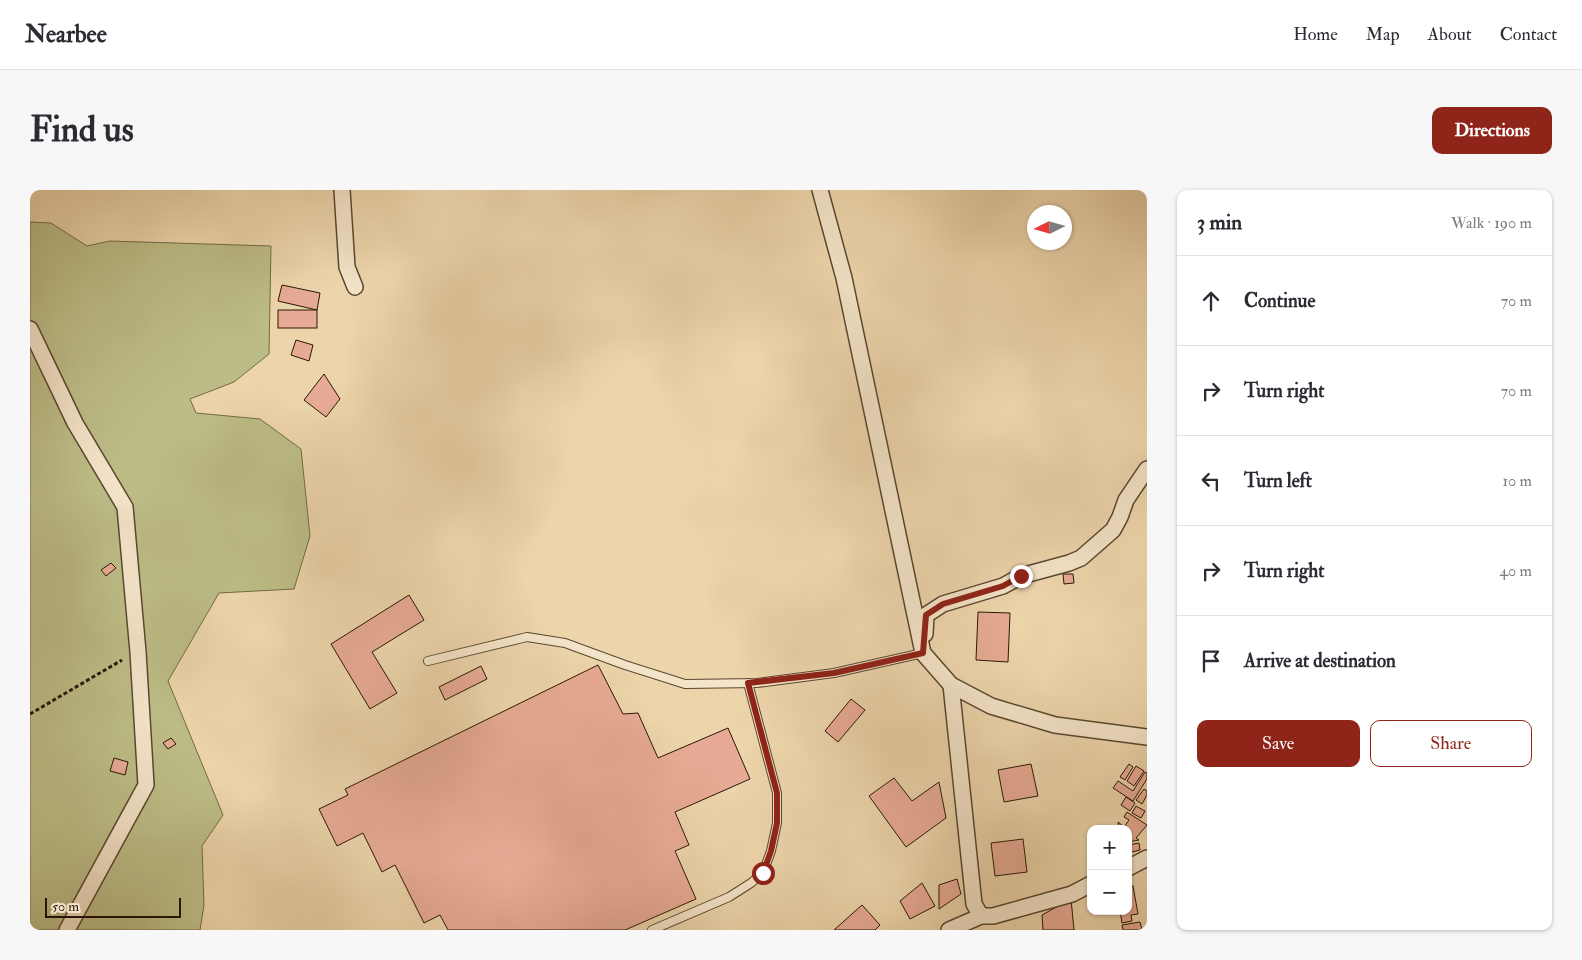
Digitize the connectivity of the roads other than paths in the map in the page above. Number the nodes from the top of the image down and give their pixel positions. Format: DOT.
graph roads {
  1 [pos="342,190"];
  2 [pos="820,190"];
  3 [pos="355,287"];
  4 [pos="30,330"];
  5 [pos="1147,470"];
  6 [pos="923,653"];
  7 [pos="428,661"];
  8 [pos="748,683"];
  9 [pos="951,685"];
  10 [pos="1147,737"];
  11 [pos="1147,858"];
  12 [pos="1132,866"];
  13 [pos="1087,886"];
  14 [pos="981,916"];
  15 [pos="67,930"];
  16 [pos="652,930"];
  17 [pos="949,930"];
  1 -- 3 [label="street"];
  2 -- 6 [label="street"];
  4 -- 15 [label="street"];
  5 -- 6 [label="street"];
  6 -- 8 [label="lane"];
  6 -- 9 [label="street"];
  7 -- 8 [label="lane"];
  8 -- 16 [label="lane"];
  9 -- 10 [label="street"];
  9 -- 14 [label="street"];
  11 -- 12 [label="street"];
  13 -- 14 [label="street"];
  14 -- 17 [label="street"];
}
